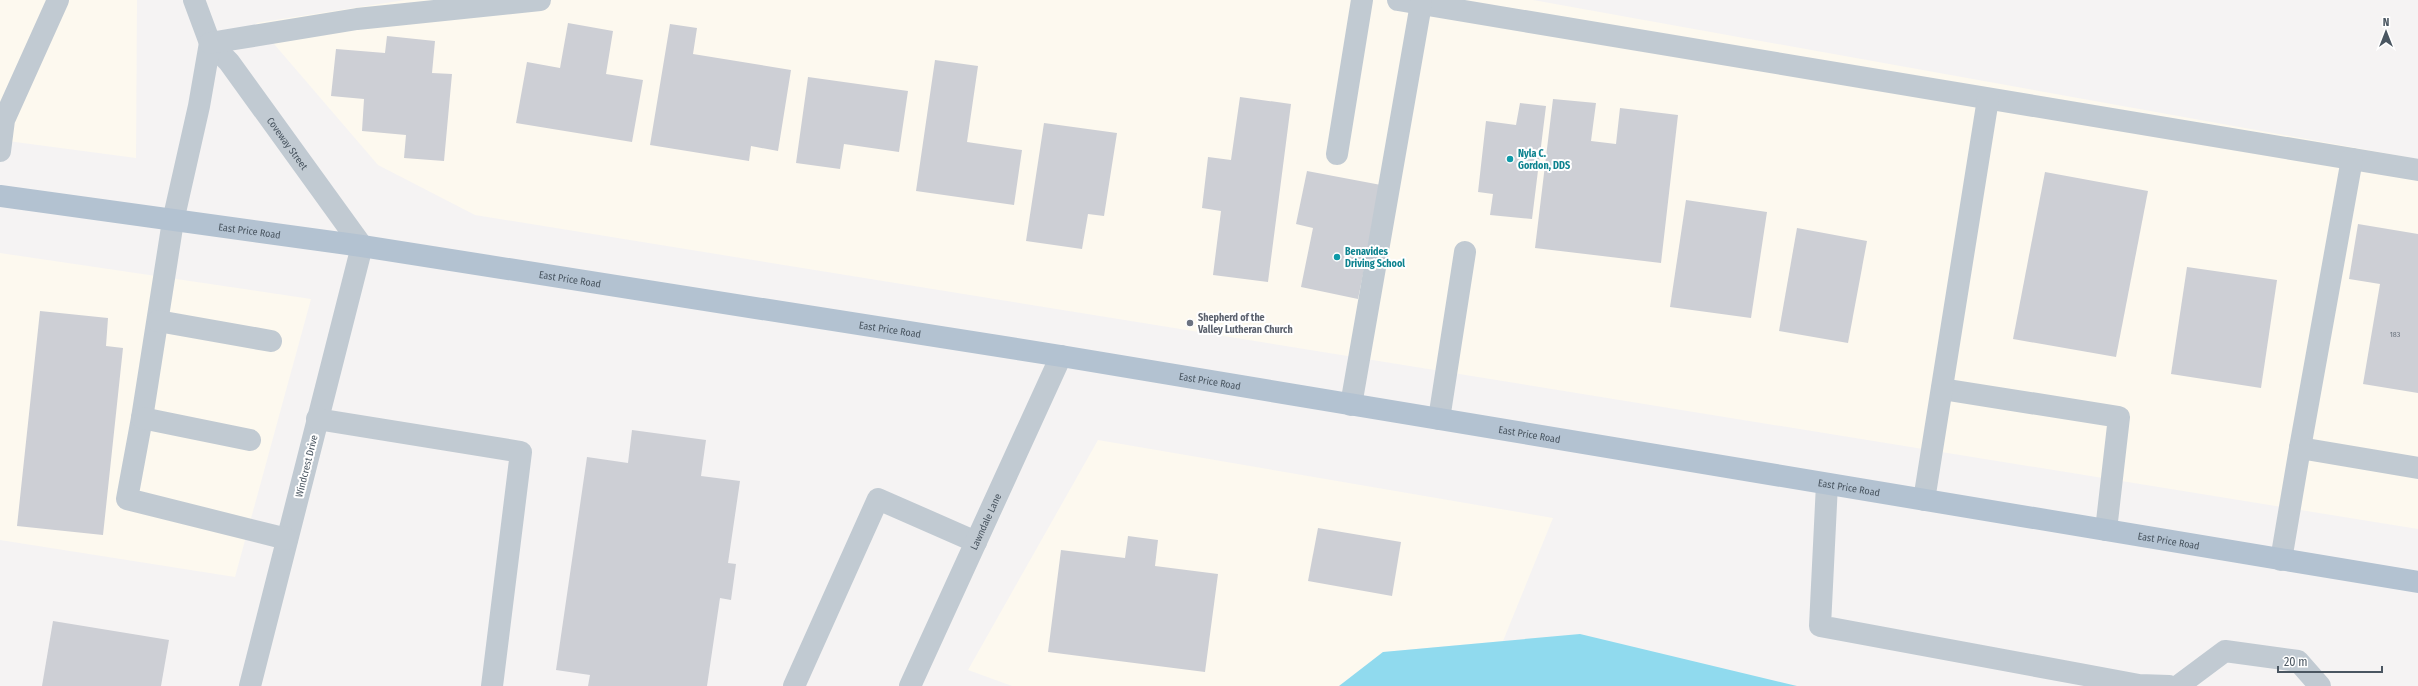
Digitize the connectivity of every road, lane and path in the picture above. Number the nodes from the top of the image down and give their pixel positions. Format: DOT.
graph roads {
  1 [pos="58,0"];
  2 [pos="194,0"];
  3 [pos="540,0"];
  4 [pos="1362,0"];
  5 [pos="1398,0"];
  6 [pos="1421,4"];
  7 [pos="210,43"];
  8 [pos="1988,99"];
  9 [pos="6,102"];
  10 [pos="0,151"];
  11 [pos="1337,154"];
  12 [pos="2352,159"];
  13 [pos="2418,170"];
  14 [pos="0,196"];
  15 [pos="173,221"];
  16 [pos="362,246"];
  17 [pos="1465,252"];
  18 [pos="158,321"];
  19 [pos="270,341"];
  20 [pos="1061,356"];
  21 [pos="1942,389"];
  22 [pos="1351,405"];
  23 [pos="142,418"];
  24 [pos="317,419"];
  25 [pos="1439,419"];
  26 [pos="250,440"];
  27 [pos="2300,448"];
  28 [pos="2418,468"];
  29 [pos="1827,484"];
  30 [pos="1924,500"];
  31 [pos="2106,530"];
  32 [pos="287,539"];
  33 [pos="976,542"];
  34 [pos="2281,560"];
  35 [pos="2418,582"];
  36 [pos="250,686"];
  37 [pos="492,686"];
  38 [pos="794,686"];
  39 [pos="910,686"];
  40 [pos="2169,686"];
  41 [pos="2178,686"];
  42 [pos="2320,686"];
  1 -- 9 [label="street"];
  2 -- 7 [label="street, Coveway Street"];
  3 -- 7 [label="street"];
  4 -- 11 [label="street"];
  5 -- 6 [label="street"];
  6 -- 8 [label="street"];
  6 -- 22 [label="street"];
  7 -- 15 [label="street"];
  7 -- 16 [label="street, Coveway Street"];
  8 -- 12 [label="street"];
  8 -- 21 [label="street"];
  9 -- 10 [label="street"];
  12 -- 13 [label="street"];
  12 -- 27 [label="street"];
  14 -- 15 [label="main road, East Price Road"];
  15 -- 16 [label="main road, East Price Road"];
  15 -- 18 [label="street"];
  16 -- 20 [label="main road, East Price Road"];
  16 -- 24 [label="street, Windcrest Drive"];
  17 -- 25 [label="street"];
  18 -- 19 [label="street"];
  18 -- 23 [label="street"];
  20 -- 22 [label="main road, East Price Road"];
  20 -- 33 [label="street, Lawndale Lane"];
  21 -- 30 [label="street"];
  21 -- 31 [label="street"];
  22 -- 25 [label="main road, East Price Road"];
  23 -- 26 [label="street"];
  23 -- 32 [label="street"];
  24 -- 32 [label="street, Windcrest Drive"];
  24 -- 37 [label="street"];
  25 -- 29 [label="main road, East Price Road"];
  27 -- 28 [label="street"];
  27 -- 34 [label="street"];
  29 -- 30 [label="main road, East Price Road"];
  29 -- 40 [label="street"];
  30 -- 31 [label="main road, East Price Road"];
  31 -- 34 [label="main road, East Price Road"];
  32 -- 36 [label="street, Windcrest Drive"];
  33 -- 38 [label="street"];
  33 -- 39 [label="street, Lawndale Lane"];
  34 -- 35 [label="main road, East Price Road"];
  41 -- 42 [label="street"];
}
